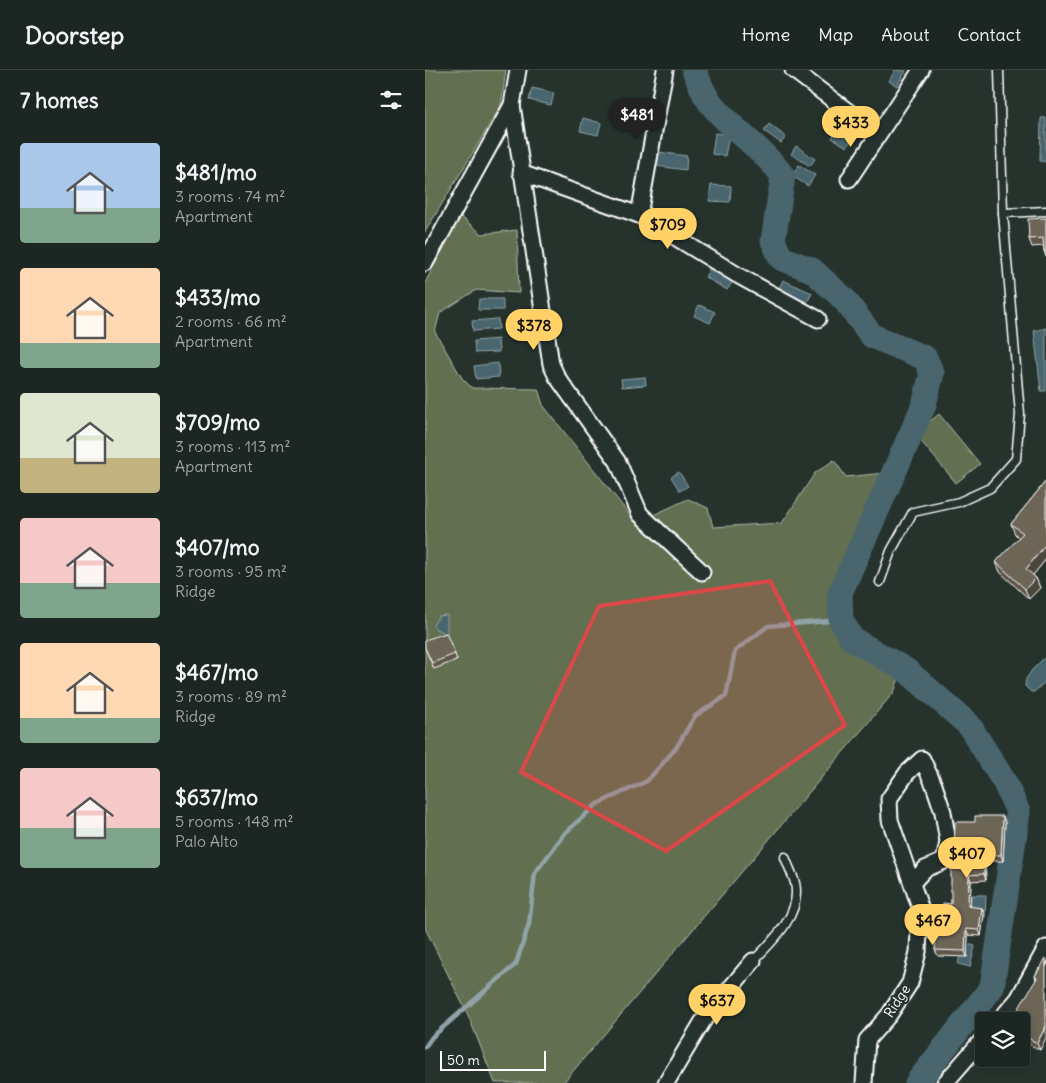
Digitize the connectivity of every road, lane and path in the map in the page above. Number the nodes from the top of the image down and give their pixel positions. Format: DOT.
graph roads {
  1 [pos="518,70"];
  2 [pos="665,70"];
  3 [pos="793,70"];
  4 [pos="921,70"];
  5 [pos="999,70"];
  6 [pos="512,105"];
  7 [pos="878,134"];
  8 [pos="521,173"];
  9 [pos="849,179"];
  10 [pos="1046,211"];
  11 [pos="1003,213"];
  12 [pos="639,215"];
  13 [pos="425,262"];
  14 [pos="818,319"];
  15 [pos="702,572"];
  16 [pos="880,582"];
  17 [pos="785,857"];
  18 [pos="913,882"];
  19 [pos="1046,948"];
  20 [pos="753,961"];
  21 [pos="1007,1012"];
  22 [pos="975,1048"];
  23 [pos="666,1083"];
  24 [pos="864,1083"];
  25 [pos="945,1083"];
  1 -- 6 [label="street"];
  2 -- 12 [label="street"];
  3 -- 7 [label="street"];
  4 -- 7 [label="street"];
  5 -- 11 [label="lane"];
  6 -- 8 [label="street"];
  6 -- 13 [label="street"];
  7 -- 9 [label="street"];
  8 -- 12 [label="street"];
  8 -- 15 [label="street"];
  10 -- 11 [label="lane"];
  11 -- 16 [label="lane"];
  12 -- 14 [label="street"];
  17 -- 20 [label="lane"];
  18 -- 18 [label="street, Ridge"];
  18 -- 24 [label="street, Ridge"];
  19 -- 21 [label="street"];
  20 -- 23 [label="street"];
  22 -- 25 [label="street"];
}
